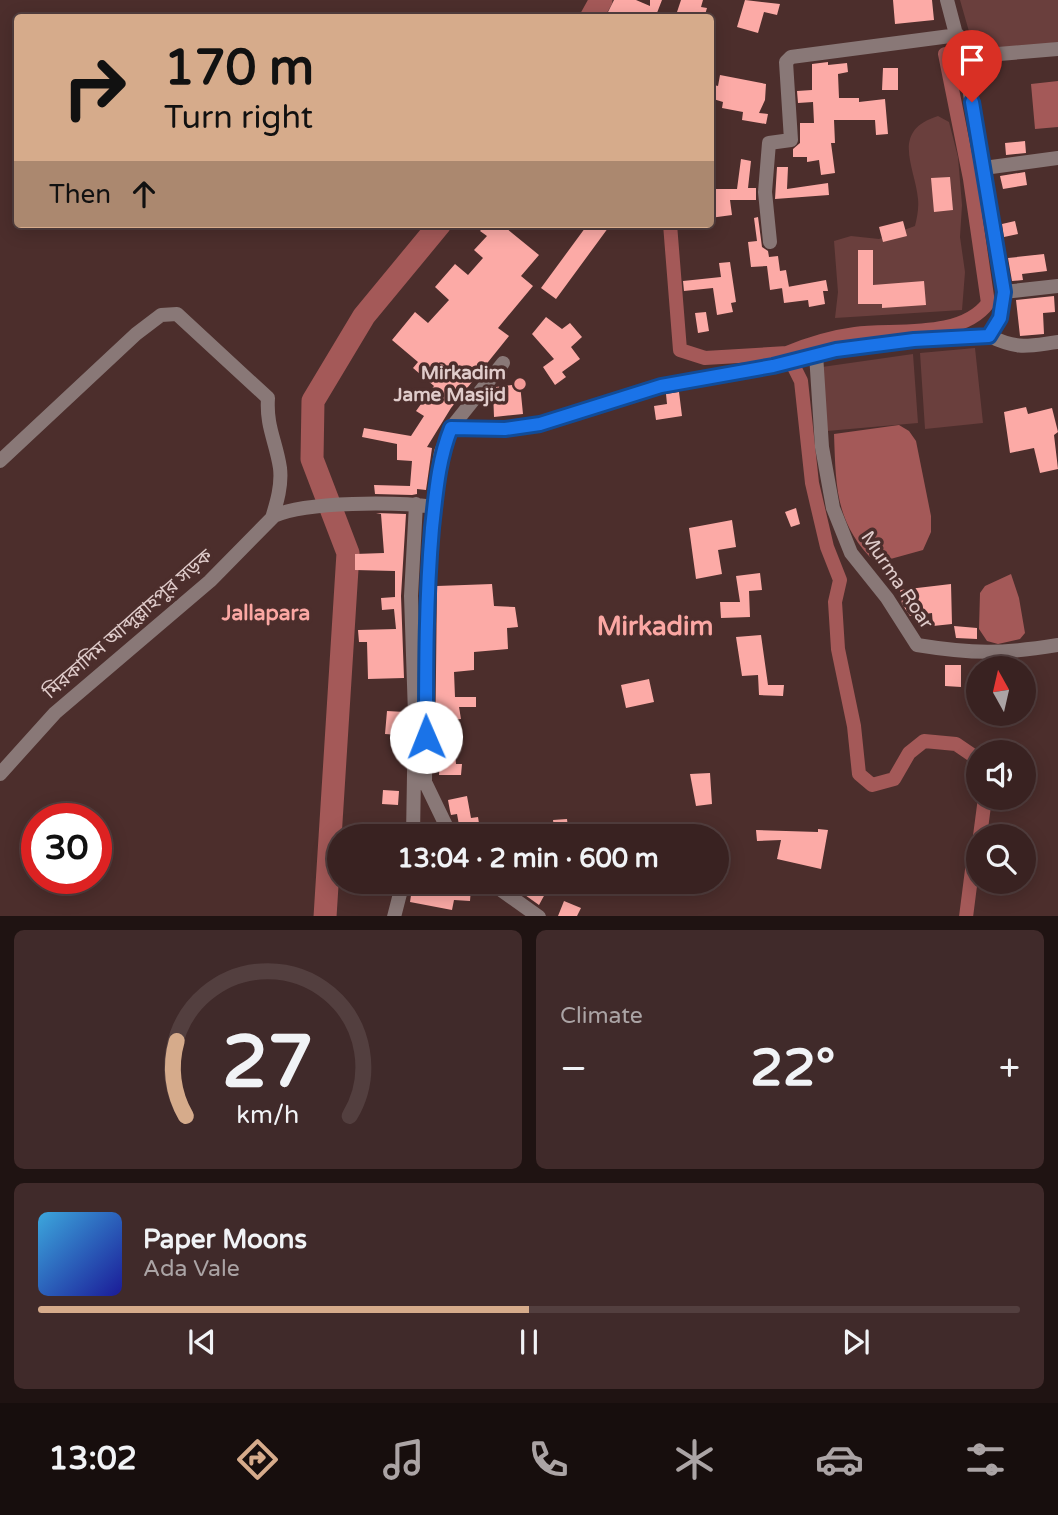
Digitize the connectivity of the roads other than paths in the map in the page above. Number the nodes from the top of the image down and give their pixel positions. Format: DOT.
graph roads {
  1 [pos="947,0"];
  2 [pos="958,35"];
  3 [pos="1058,49"];
  4 [pos="963,57"];
  5 [pos="1058,158"];
  6 [pos="984,168"];
  7 [pos="770,242"];
  8 [pos="1058,286"];
  9 [pos="1004,292"];
  10 [pos="989,336"];
  11 [pos="1058,342"];
  12 [pos="809,357"];
  13 [pos="503,363"];
  14 [pos="451,428"];
  15 [pos="0,461"];
  16 [pos="416,505"];
  17 [pos="434,507"];
  18 [pos="272,517"];
  19 [pos="1058,645"];
  20 [pos="0,774"];
  21 [pos="413,824"];
  22 [pos="444,824"];
  23 [pos="400,894"];
  24 [pos="507,894"];
  25 [pos="394,916"];
  26 [pos="539,916"];
  1 -- 2 [label="street"];
  2 -- 4 [label="street"];
  2 -- 7 [label="street"];
  3 -- 4 [label="street"];
  4 -- 6 [label="street"];
  5 -- 6 [label="street"];
  6 -- 9 [label="street"];
  8 -- 9 [label="street"];
  9 -- 10 [label="street"];
  10 -- 11 [label="street"];
  10 -- 12 [label="street"];
  12 -- 14 [label="street"];
  12 -- 19 [label="street, Murma Roar"];
  13 -- 14 [label="street"];
  14 -- 17 [label="street"];
  15 -- 18 [label="street"];
  16 -- 17 [label="street, মিরকাদিম আব্দুল্লাহপুর সড়ক"];
  16 -- 18 [label="street, মিরকাদিম আব্দুল্লাহপুর সড়ক"];
  16 -- 21 [label="street"];
  17 -- 22 [label="street"];
  18 -- 20 [label="street, মিরকাদিম আব্দুল্লাহপুর সড়ক"];
  23 -- 25 [label="street"];
  24 -- 26 [label="street"];
}
